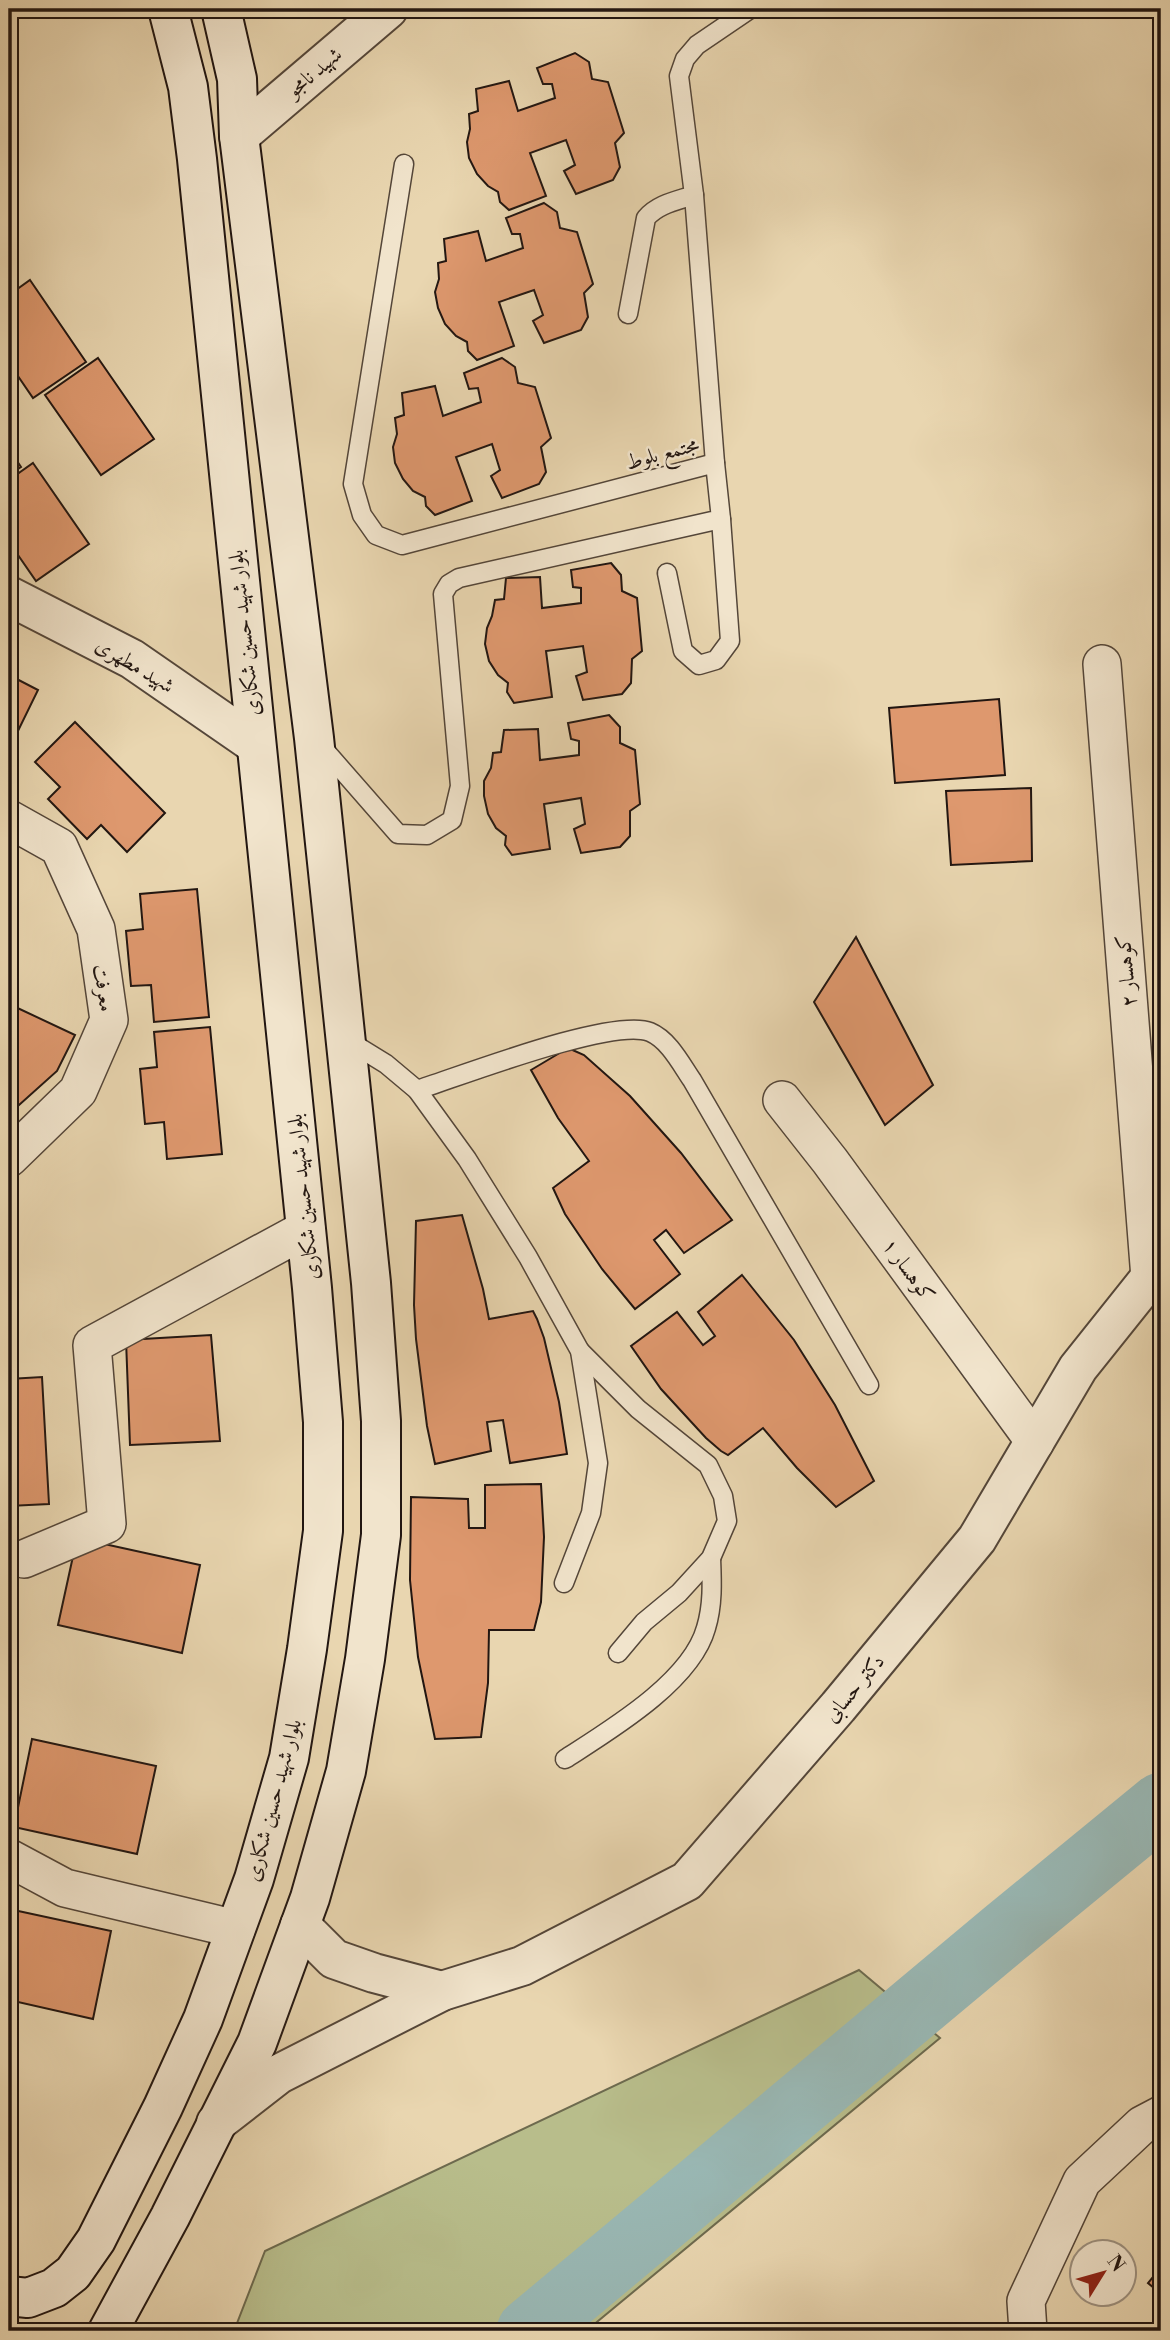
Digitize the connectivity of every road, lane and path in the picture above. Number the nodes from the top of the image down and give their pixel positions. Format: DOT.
graph roads {
  1 [pos="168,9"];
  2 [pos="220,9"];
  3 [pos="388,9"];
  4 [pos="750,9"];
  5 [pos="239,135"];
  6 [pos="197,159"];
  7 [pos="404,164"];
  8 [pos="694,195"];
  9 [pos="628,314"];
  10 [pos="716,463"];
  11 [pos="721,519"];
  12 [pos="667,573"];
  13 [pos="9,596"];
  14 [pos="1102,664"];
  15 [pos="314,738"];
  16 [pos="255,744"];
  17 [pos="9,819"];
  18 [pos="346,1040"];
  19 [pos="417,1090"];
  20 [pos="782,1100"];
  21 [pos="9,1158"];
  22 [pos="306,1229"];
  23 [pos="1158,1273"];
  24 [pos="580,1351"];
  25 [pos="869,1385"];
  26 [pos="1035,1442"];
  27 [pos="711,1558"];
  28 [pos="24,1559"];
  29 [pos="564,1583"];
  30 [pos="618,1653"];
  31 [pos="565,1759"];
  32 [pos="9,1858"];
  33 [pos="300,1925"];
  34 [pos="236,1929"];
  35 [pos="442,1991"];
  36 [pos="1161,2115"];
  37 [pos="216,2123"];
  38 [pos="15,2304"];
  39 [pos="108,2331"];
  40 [pos="1028,2331"];
  1 -- 6 [label="main road, بلوار شهید حسین شکاری"];
  2 -- 5 [label="main road"];
  3 -- 5 [label="main road, شهید نامجو"];
  4 -- 8 [label="lane"];
  5 -- 6 [label="main road, شهید نامجو"];
  5 -- 15 [label="main road"];
  6 -- 16 [label="main road, بلوار شهید حسین شکاری"];
  7 -- 10 [label="lane, مجتمع بلوط"];
  8 -- 9 [label="lane"];
  8 -- 10 [label="lane"];
  10 -- 11 [label="lane, مجتمع بلوط"];
  11 -- 12 [label="lane, مجتمع بلوط"];
  11 -- 15 [label="lane"];
  13 -- 16 [label="main road, شهید مطهری"];
  14 -- 23 [label="street, کوهسار ۲"];
  15 -- 16 [label="main road"];
  15 -- 18 [label="main road"];
  16 -- 22 [label="main road, بلوار شهید حسین شکاری"];
  17 -- 21 [label="street, معرفت"];
  18 -- 19 [label="lane"];
  18 -- 33 [label="main road"];
  19 -- 24 [label="lane"];
  19 -- 25 [label="lane"];
  20 -- 26 [label="street, کوهسار ۱"];
  22 -- 28 [label="street"];
  22 -- 34 [label="main road, بلوار شهید حسین شکاری"];
  23 -- 26 [label="main road, دکتر حسابی"];
  24 -- 27 [label="lane"];
  24 -- 29 [label="lane"];
  26 -- 35 [label="main road, دکتر حسابی"];
  27 -- 30 [label="lane"];
  27 -- 31 [label="lane"];
  32 -- 34 [label="street"];
  33 -- 35 [label="main road"];
  33 -- 37 [label="main road"];
  34 -- 38 [label="main road, بلوار شهید حسین شکاری"];
  35 -- 37 [label="main road, دکتر حسابی"];
  36 -- 40 [label="street"];
  37 -- 39 [label="main road"];
}
